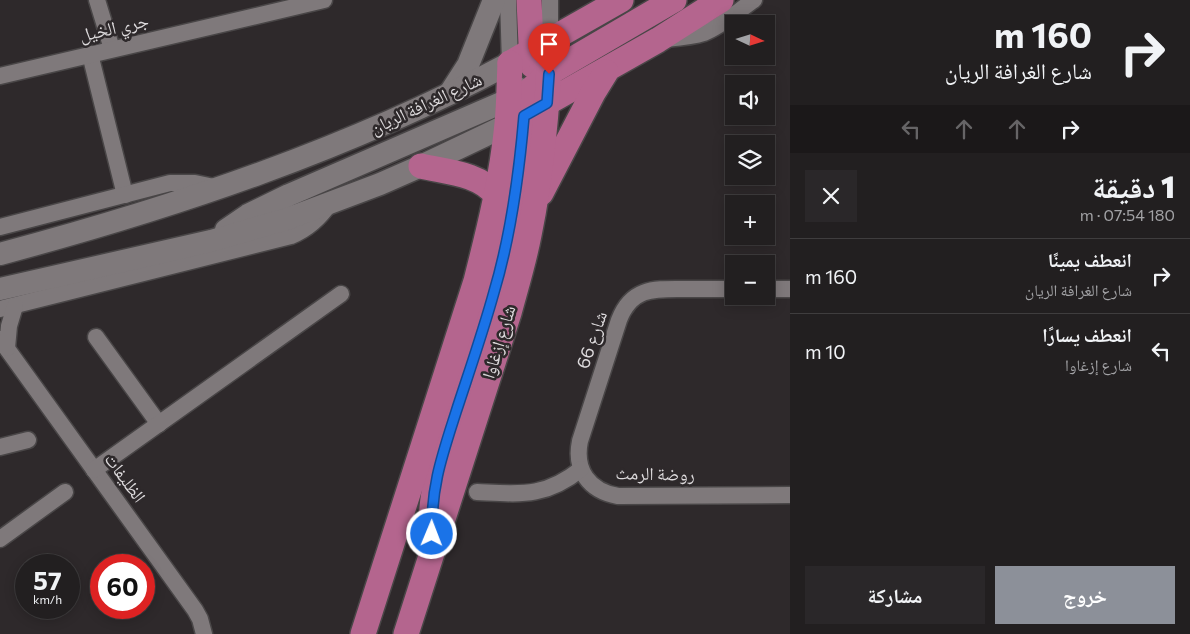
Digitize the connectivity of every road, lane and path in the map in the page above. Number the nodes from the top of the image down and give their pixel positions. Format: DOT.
graph roads {
  1 [pos="97,0"];
  2 [pos="324,0"];
  3 [pos="494,0"];
  4 [pos="508,0"];
  5 [pos="529,0"];
  6 [pos="550,0"];
  7 [pos="621,0"];
  8 [pos="674,0"];
  9 [pos="721,0"];
  10 [pos="754,0"];
  11 [pos="658,40"];
  12 [pos="112,49"];
  13 [pos="90,54"];
  14 [pos="510,63"];
  15 [pos="608,70"];
  16 [pos="0,76"];
  17 [pos="530,87"];
  18 [pos="450,94"];
  19 [pos="421,166"];
  20 [pos="221,188"];
  21 [pos="125,194"];
  22 [pos="496,195"];
  23 [pos="330,203"];
  24 [pos="534,204"];
  25 [pos="0,227"];
  26 [pos="211,241"];
  27 [pos="0,254"];
  28 [pos="0,289"];
  29 [pos="725,289"];
  30 [pos="775,289"];
  31 [pos="790,289"];
  32 [pos="341,294"];
  33 [pos="7,307"];
  34 [pos="96,337"];
  35 [pos="3,343"];
  36 [pos="159,424"];
  37 [pos="28,440"];
  38 [pos="0,447"];
  39 [pos="581,469"];
  40 [pos="94,470"];
  41 [pos="65,492"];
  42 [pos="477,492"];
  43 [pos="790,495"];
  44 [pos="0,539"];
  45 [pos="433,552"];
  46 [pos="204,634"];
  47 [pos="363,634"];
  48 [pos="406,634"];
  1 -- 12 [label="street"];
  2 -- 12 [label="street, جري الخيل"];
  3 -- 18 [label="main road"];
  4 -- 14 [label="street"];
  5 -- 17 [label="main road"];
  6 -- 17 [label="street"];
  7 -- 17 [label="main road, شارع الغرافة الريان"];
  8 -- 17 [label="main road"];
  9 -- 11 [label="main road, شارع الغرافة الريان"];
  10 -- 11 [label="street"];
  11 -- 15 [label="main road, شارع الغرافة الريان"];
  12 -- 13 [label="street, جري الخيل"];
  13 -- 16 [label="street, جري الخيل"];
  13 -- 21 [label="street"];
  14 -- 17 [label="main road, شارع الغرافة الريان"];
  14 -- 17 [label="main road, شارع إزغاوا"];
  14 -- 18 [label="main road, شارع الغرافة الريان"];
  15 -- 17 [label="main road, شارع الغرافة الريان"];
  15 -- 24 [label="main road"];
  17 -- 19 [label="main road, شارع الغرافة الريان"];
  17 -- 22 [label="main road, شارع إزغاوا"];
  17 -- 24 [label="main road, شارع إزغاوا"];
  17 -- 26 [label="main road"];
  17 -- 45 [label="main road"];
  18 -- 20 [label="main road, شارع الغرافة الريان"];
  19 -- 22 [label="main road"];
  19 -- 23 [label="main road, شارع الغرافة الريان"];
  20 -- 21 [label="street"];
  20 -- 27 [label="main road, شارع الغرافة الريان"];
  21 -- 25 [label="street"];
  22 -- 47 [label="main road, شارع إزغاوا"];
  23 -- 26 [label="main road, شارع الغرافة الريان"];
  23 -- 33 [label="street, شارع الغرافة الريان"];
  24 -- 45 [label="main road, شارع إزغاوا"];
  26 -- 28 [label="main road, شارع الغرافة الريان"];
  29 -- 39 [label="street, شارع 66"];
  30 -- 31 [label="street"];
  32 -- 36 [label="street"];
  33 -- 35 [label="street, الظليفات"];
  34 -- 36 [label="street"];
  35 -- 40 [label="street, الظليفات"];
  36 -- 40 [label="street"];
  37 -- 38 [label="street"];
  39 -- 42 [label="street"];
  39 -- 43 [label="street, روضة الرمث"];
  40 -- 46 [label="street, الظليفات"];
  41 -- 44 [label="street"];
  45 -- 48 [label="main road, شارع إزغاوا"];
}
